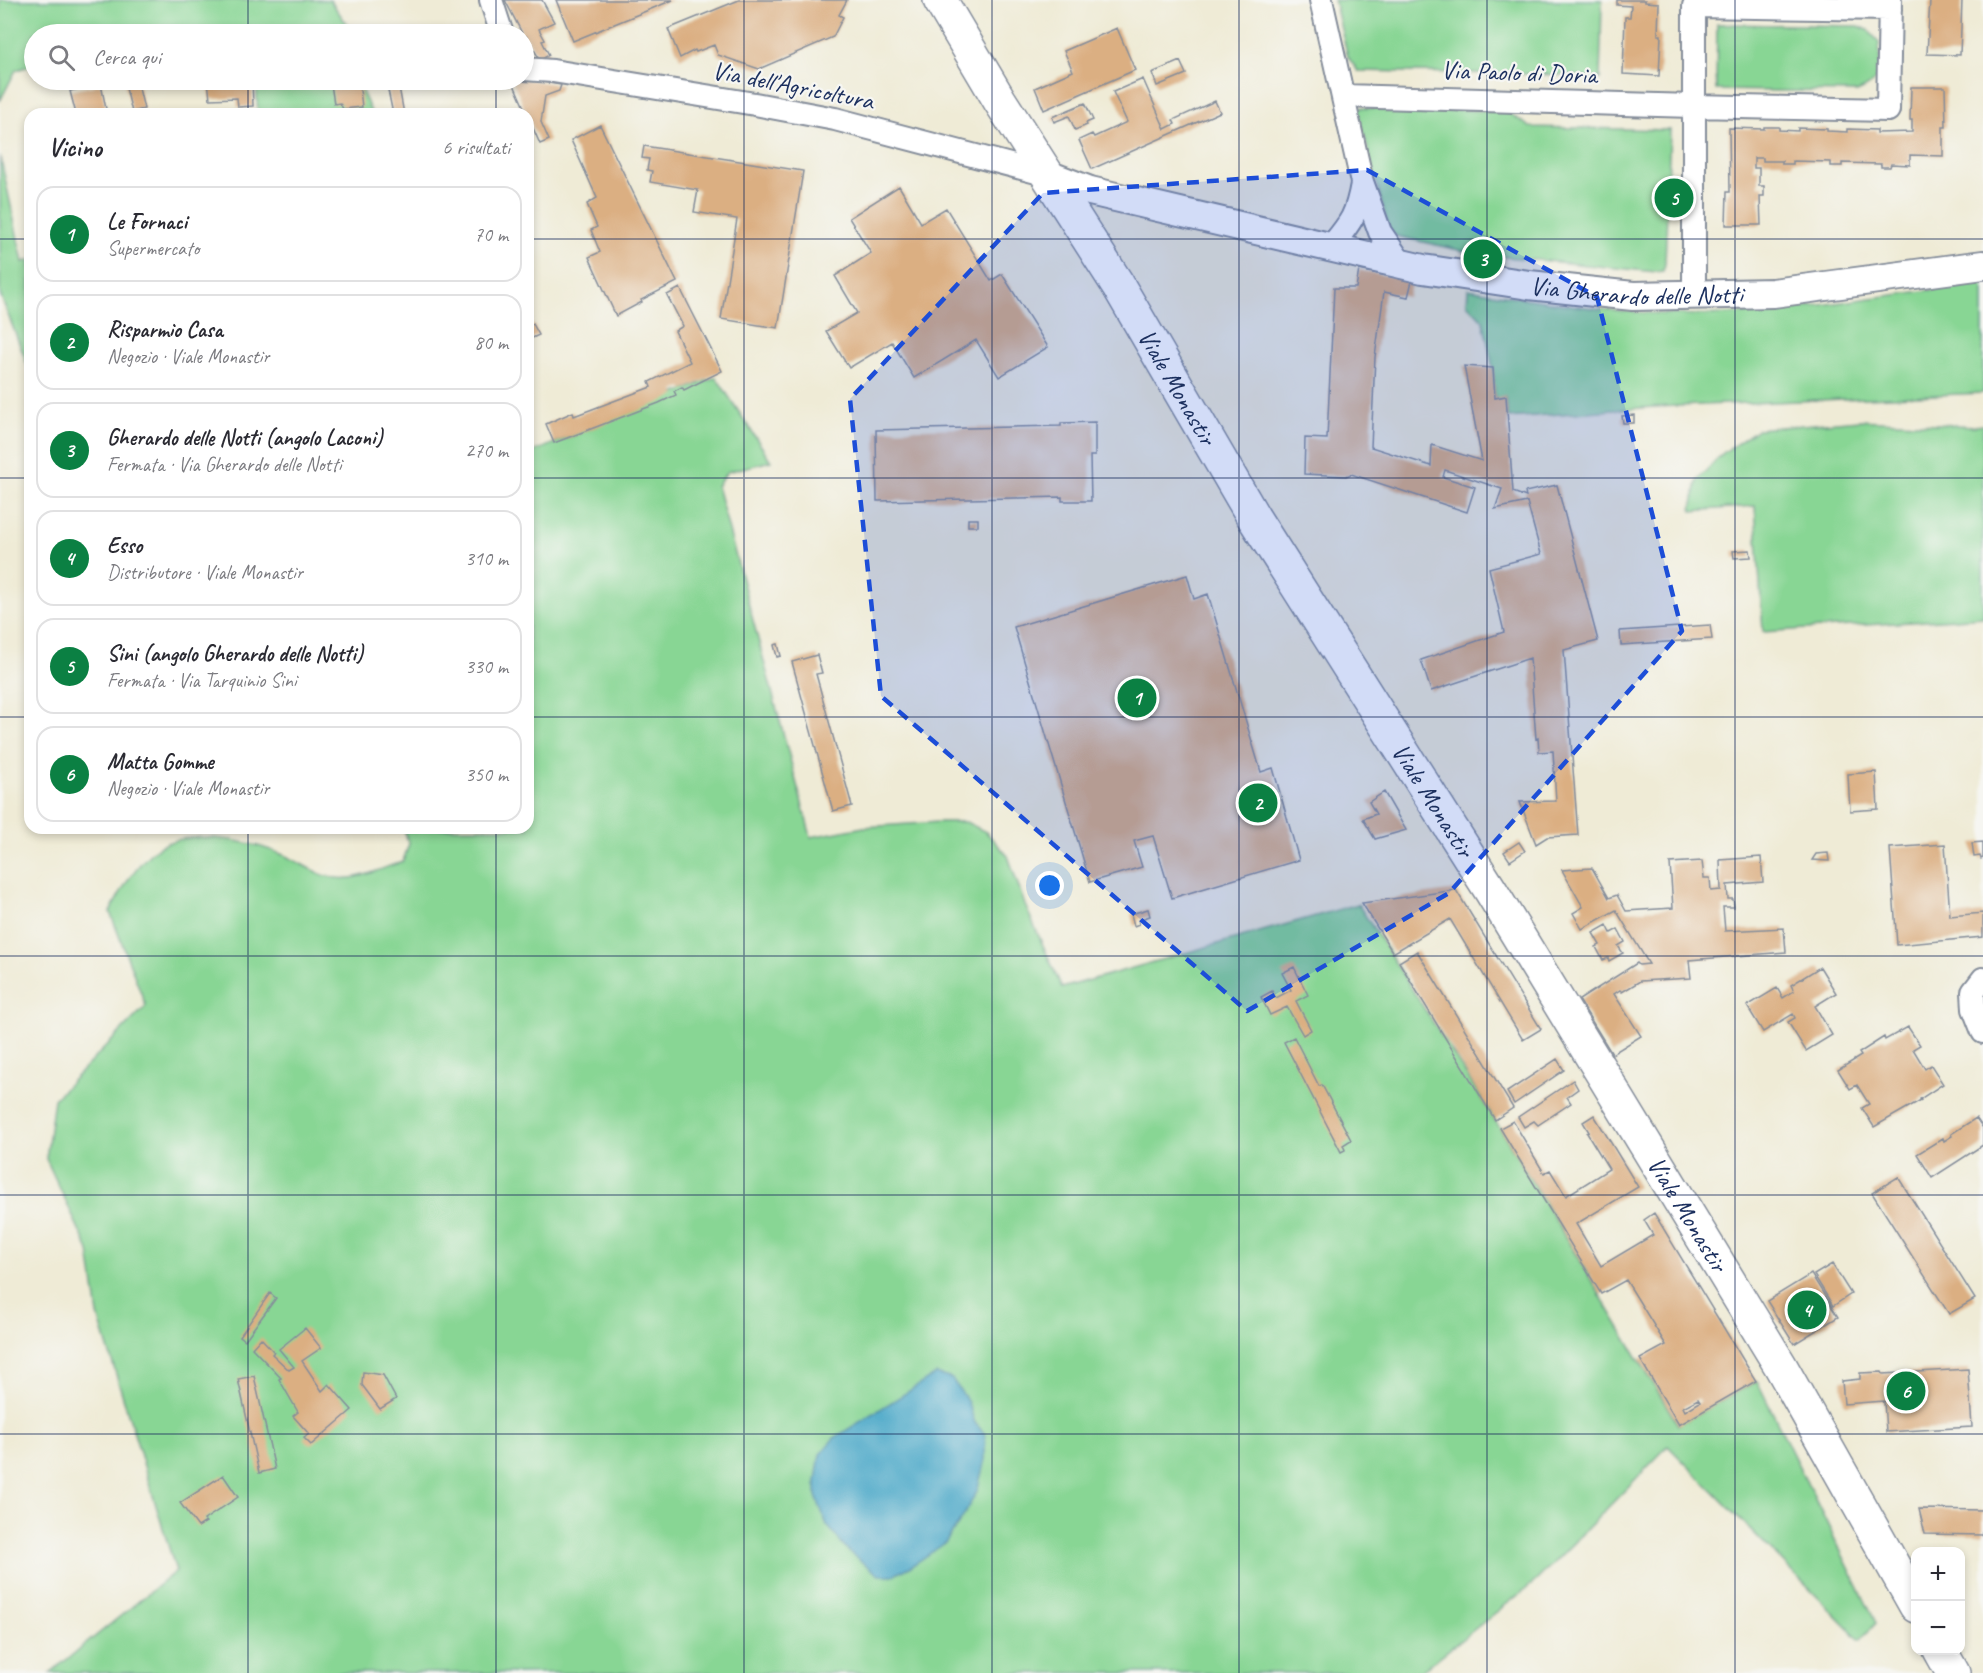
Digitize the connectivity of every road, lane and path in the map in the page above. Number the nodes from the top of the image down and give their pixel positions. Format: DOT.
graph roads {
  1 [pos="491,0"];
  2 [pos="940,0"];
  3 [pos="1321,0"];
  4 [pos="1890,5"];
  5 [pos="499,24"];
  6 [pos="534,70"];
  7 [pos="1344,96"];
  8 [pos="1693,106"];
  9 [pos="1048,175"];
  10 [pos="1362,182"];
  11 [pos="1329,249"];
  12 [pos="1401,263"];
  13 [pos="1983,265"];
  14 [pos="1694,295"];
  15 [pos="1983,979"];
  16 [pos="1983,1032"];
  17 [pos="1913,1601"];
  18 [pos="1943,1655"];
  19 [pos="1953,1673"];
  1 -- 5 [label="street"];
  2 -- 9 [label="main road, Viale Monastir"];
  3 -- 7 [label="street"];
  4 -- 8 [label="street"];
  4 -- 8 [label="street, Via Paolo di Doria"];
  6 -- 9 [label="street, Via dell'Agricoltura"];
  7 -- 8 [label="street, Via Paolo di Doria"];
  7 -- 10 [label="street"];
  8 -- 14 [label="street"];
  9 -- 11 [label="street, Via Gherardo delle Notti"];
  9 -- 17 [label="main road, Viale Monastir"];
  10 -- 11 [label="street"];
  10 -- 12 [label="street"];
  11 -- 12 [label="street, Via Gherardo delle Notti"];
  12 -- 14 [label="street, Via Gherardo delle Notti"];
  13 -- 14 [label="street, Via Gherardo delle Notti"];
  15 -- 16 [label="street"];
  18 -- 19 [label="main road"];
}
